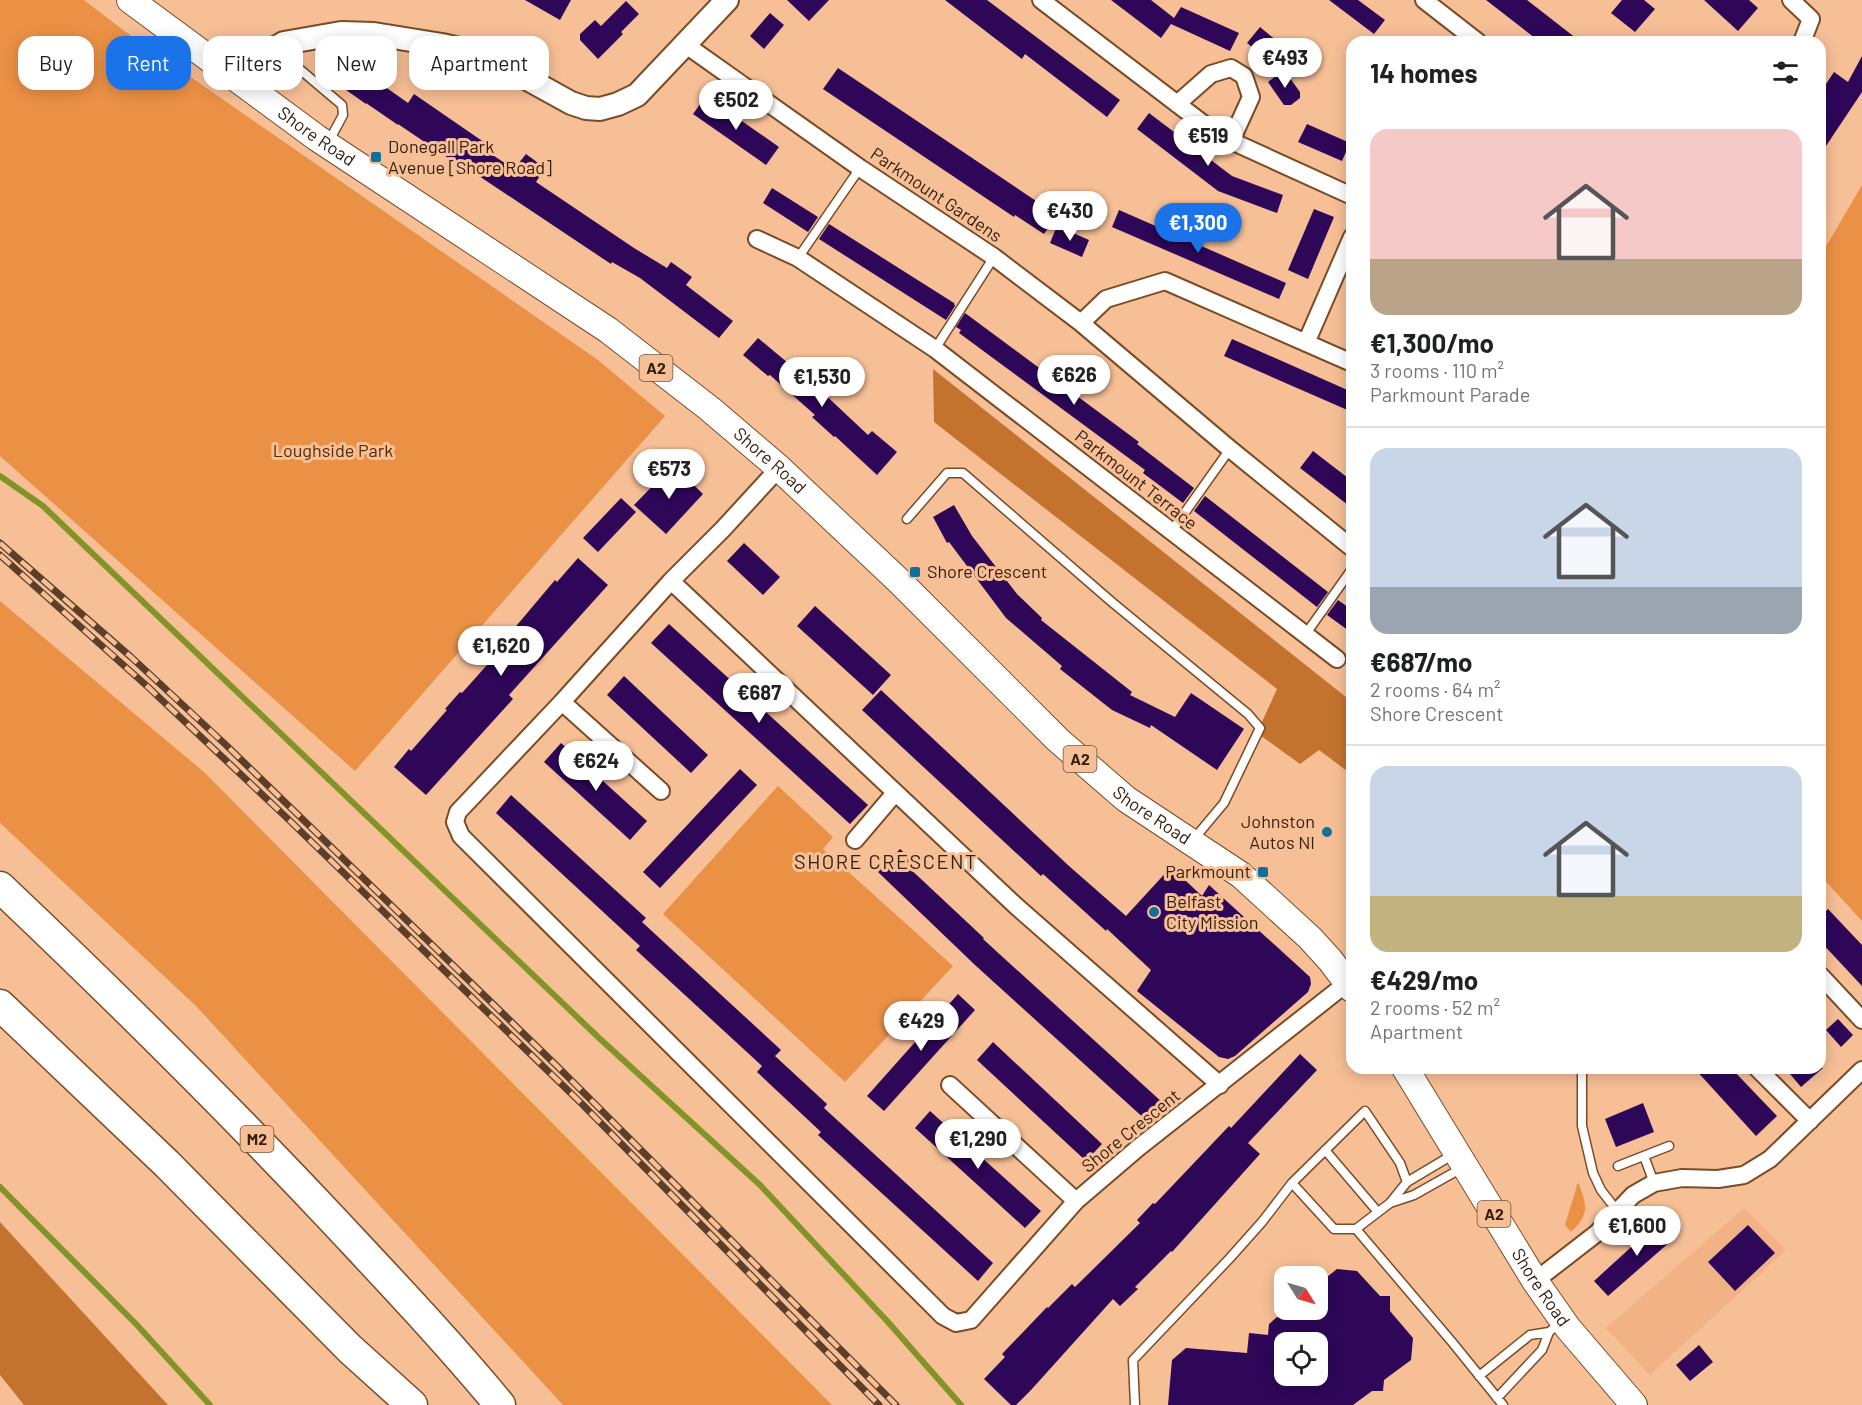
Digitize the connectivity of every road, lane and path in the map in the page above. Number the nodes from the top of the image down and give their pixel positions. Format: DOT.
graph roads {
  1 [pos="130,0"];
  2 [pos="727,0"];
  3 [pos="1041,0"];
  4 [pos="1424,0"];
  5 [pos="1791,0"];
  6 [pos="1470,36"];
  7 [pos="1804,36"];
  8 [pos="303,40"];
  9 [pos="686,45"];
  10 [pos="203,54"];
  11 [pos="303,72"];
  12 [pos="252,90"];
  13 [pos="1177,104"];
  14 [pos="1231,141"];
  15 [pos="327,144"];
  16 [pos="860,168"];
  17 [pos="1346,193"];
  18 [pos="757,239"];
  19 [pos="1346,251"];
  20 [pos="994,257"];
  21 [pos="798,258"];
  22 [pos="1081,323"];
  23 [pos="1306,343"];
  24 [pos="935,350"];
  25 [pos="1346,360"];
  26 [pos="1230,449"];
  27 [pos="779,468"];
  28 [pos="907,519"];
  29 [pos="1171,532"];
  30 [pos="1346,543"];
  31 [pos="1346,577"];
  32 [pos="671,581"];
  33 [pos="1305,635"];
  34 [pos="1337,659"];
  35 [pos="562,702"];
  36 [pos="661,791"];
  37 [pos="896,793"];
  38 [pos="855,840"];
  39 [pos="1190,842"];
  40 [pos="0,887"];
  41 [pos="1826,981"];
  42 [pos="1346,982"];
  43 [pos="1346,988"];
  44 [pos="0,1005"];
  45 [pos="1862,1020"];
  46 [pos="1862,1070"];
  47 [pos="1409,1074"];
  48 [pos="1582,1074"];
  49 [pos="1763,1074"];
  50 [pos="950,1085"];
  51 [pos="1220,1085"];
  52 [pos="1809,1121"];
  53 [pos="1669,1146"];
  54 [pos="1325,1150"];
  55 [pos="1644,1156"];
  56 [pos="1461,1159"];
  57 [pos="1618,1166"];
  58 [pos="1407,1182"];
  59 [pos="1292,1183"];
  60 [pos="1654,1183"];
  61 [pos="1076,1201"];
  62 [pos="1390,1203"];
  63 [pos="1377,1211"];
  64 [pos="1618,1212"];
  65 [pos="1356,1230"];
  66 [pos="1535,1281"];
  67 [pos="1556,1327"];
  68 [pos="350,1348"];
  69 [pos="1479,1376"];
  70 [pos="1500,1402"];
  71 [pos="382,1405"];
  72 [pos="412,1405"];
  73 [pos="500,1405"];
  74 [pos="1135,1405"];
  75 [pos="1634,1405"];
  1 -- 10 [label="main road, Shore Road / A2"];
  2 -- 9 [label="street"];
  3 -- 13 [label="street"];
  4 -- 6 [label="street"];
  5 -- 7 [label="street"];
  8 -- 9 [label="street"];
  9 -- 16 [label="street, Parkmount Gardens"];
  11 -- 15 [label="lane"];
  12 -- 15 [label="main road, Shore Road / A2"];
  13 -- 14 [label="street"];
  13 -- 14 [label="street"];
  14 -- 17 [label="street"];
  15 -- 27 [label="main road, Shore Road / A2"];
  16 -- 20 [label="street, Parkmount Gardens"];
  16 -- 21 [label="lane"];
  18 -- 21 [label="street, Parkmount Terrace"];
  19 -- 23 [label="street"];
  20 -- 22 [label="street, Parkmount Gardens"];
  20 -- 24 [label="lane"];
  21 -- 24 [label="street, Parkmount Terrace"];
  22 -- 23 [label="street"];
  22 -- 26 [label="street, Parkmount Gardens"];
  23 -- 25 [label="street"];
  24 -- 29 [label="street, Parkmount Terrace"];
  26 -- 29 [label="lane"];
  26 -- 30 [label="street, Parkmount Gardens"];
  27 -- 32 [label="street"];
  27 -- 39 [label="main road, Shore Road / A2"];
  28 -- 39 [label="lane"];
  29 -- 33 [label="street, Parkmount Terrace"];
  31 -- 33 [label="lane"];
  32 -- 35 [label="street"];
  32 -- 37 [label="street"];
  33 -- 34 [label="street, Parkmount Terrace"];
  35 -- 36 [label="street"];
  35 -- 61 [label="street, Shore Crescent"];
  37 -- 38 [label="street"];
  37 -- 51 [label="street"];
  39 -- 42 [label="main road, Shore Road / A2"];
  40 -- 73 [label="highway, M2"];
  41 -- 45 [label="street"];
  43 -- 51 [label="street, Shore Crescent"];
  44 -- 68 [label="highway"];
  46 -- 52 [label="street"];
  47 -- 56 [label="main road, Shore Road / A2"];
  48 -- 64 [label="lane"];
  49 -- 52 [label="street"];
  50 -- 61 [label="street"];
  51 -- 61 [label="street, Shore Crescent"];
  52 -- 60 [label="street"];
  53 -- 55 [label="lane"];
  54 -- 58 [label="lane"];
  54 -- 59 [label="lane"];
  54 -- 63 [label="lane"];
  55 -- 57 [label="lane"];
  55 -- 60 [label="lane"];
  56 -- 58 [label="lane"];
  56 -- 62 [label="lane"];
  56 -- 66 [label="main road, Shore Road / A2"];
  58 -- 62 [label="lane"];
  59 -- 65 [label="lane"];
  59 -- 74 [label="lane"];
  60 -- 64 [label="street"];
  62 -- 63 [label="lane"];
  63 -- 65 [label="lane"];
  64 -- 66 [label="street"];
  65 -- 69 [label="lane"];
  66 -- 67 [label="main road, Shore Road / A2"];
  67 -- 69 [label="lane"];
  67 -- 70 [label="lane"];
  67 -- 75 [label="main road, Shore Road / A2"];
  68 -- 71 [label="highway"];
  68 -- 72 [label="highway"];
  69 -- 70 [label="lane"];
}
